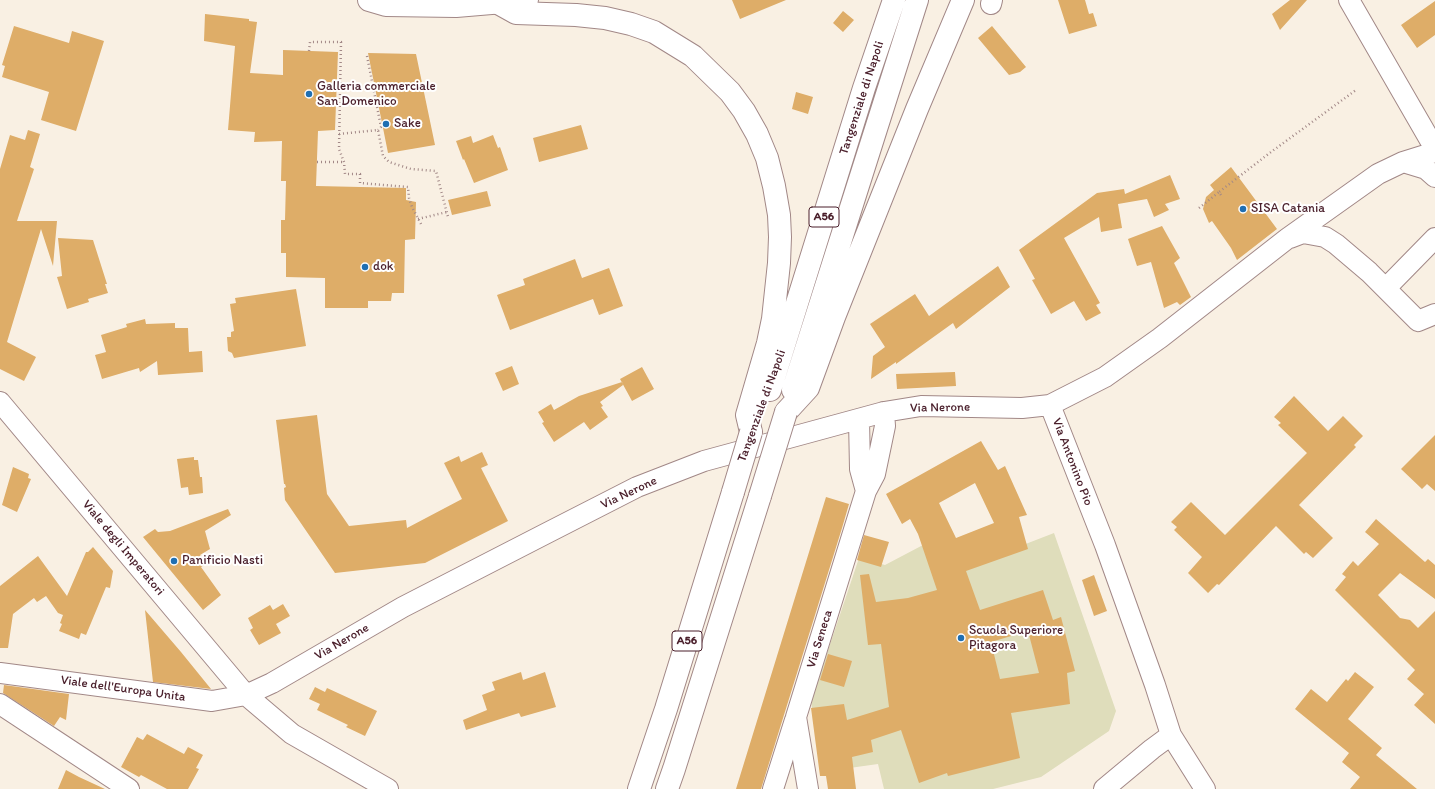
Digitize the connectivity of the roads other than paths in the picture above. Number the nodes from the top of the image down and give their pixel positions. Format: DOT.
graph roads {
  1 [pos="369,0"];
  2 [pos="527,0"];
  3 [pos="894,0"];
  4 [pos="916,0"];
  5 [pos="963,0"];
  6 [pos="1349,0"];
  7 [pos="498,3"];
  8 [pos="1435,150"];
  9 [pos="1403,162"];
  10 [pos="1435,177"];
  11 [pos="1338,203"];
  12 [pos="1288,238"];
  13 [pos="1435,238"];
  14 [pos="1336,244"];
  15 [pos="1386,288"];
  16 [pos="1435,314"];
  17 [pos="0,402"];
  18 [pos="1050,405"];
  19 [pos="786,412"];
  20 [pos="884,412"];
  21 [pos="859,419"];
  22 [pos="751,432"];
  23 [pos="866,491"];
  24 [pos="0,674"];
  25 [pos="246,695"];
  26 [pos="0,704"];
  27 [pos="796,717"];
  28 [pos="1171,736"];
  29 [pos="129,789"];
  30 [pos="388,789"];
  31 [pos="639,789"];
  32 [pos="667,789"];
  33 [pos="773,789"];
  34 [pos="808,789"];
  35 [pos="1104,789"];
  36 [pos="1205,789"];
  1 -- 7 [label="main road"];
  2 -- 7 [label="main road"];
  3 -- 22 [label="main road, Tangenziale di Napoli / A56"];
  4 -- 19 [label="main road, Tangenziale di Napoli / A56"];
  5 -- 19 [label="main road"];
  6 -- 8 [label="street"];
  7 -- 22 [label="main road"];
  8 -- 9 [label="street, Via Antonino Pio"];
  9 -- 10 [label="street"];
  9 -- 11 [label="street, Via Antonino Pio"];
  11 -- 12 [label="street, Via Antonino Pio"];
  11 -- 14 [label="street, Via Antonino Pio"];
  12 -- 14 [label="street, Via Antonino Pio"];
  12 -- 18 [label="street, Via Antonino Pio"];
  13 -- 15 [label="street"];
  14 -- 15 [label="street, Via Antonino Pio"];
  15 -- 16 [label="street, Via Antonino Pio"];
  17 -- 25 [label="street, Viale degli Imperatori"];
  18 -- 20 [label="street, Via Nerone"];
  18 -- 28 [label="street, Via Antonino Pio"];
  19 -- 32 [label="main road, Tangenziale di Napoli / A56, bridge"];
  20 -- 21 [label="street, Via Nerone"];
  20 -- 23 [label="street, Via Seneca"];
  21 -- 23 [label="street"];
  21 -- 25 [label="street, Via Nerone"];
  22 -- 31 [label="main road, Tangenziale di Napoli / A56, bridge"];
  23 -- 27 [label="street, Via Seneca"];
  24 -- 25 [label="street, Viale dell'Europa Unita"];
  25 -- 30 [label="street, Viale degli Imperatori"];
  26 -- 29 [label="street"];
  27 -- 33 [label="street"];
  27 -- 34 [label="street, Via Seneca"];
  28 -- 35 [label="street"];
  28 -- 36 [label="street, Via Antonino Pio"];
}
